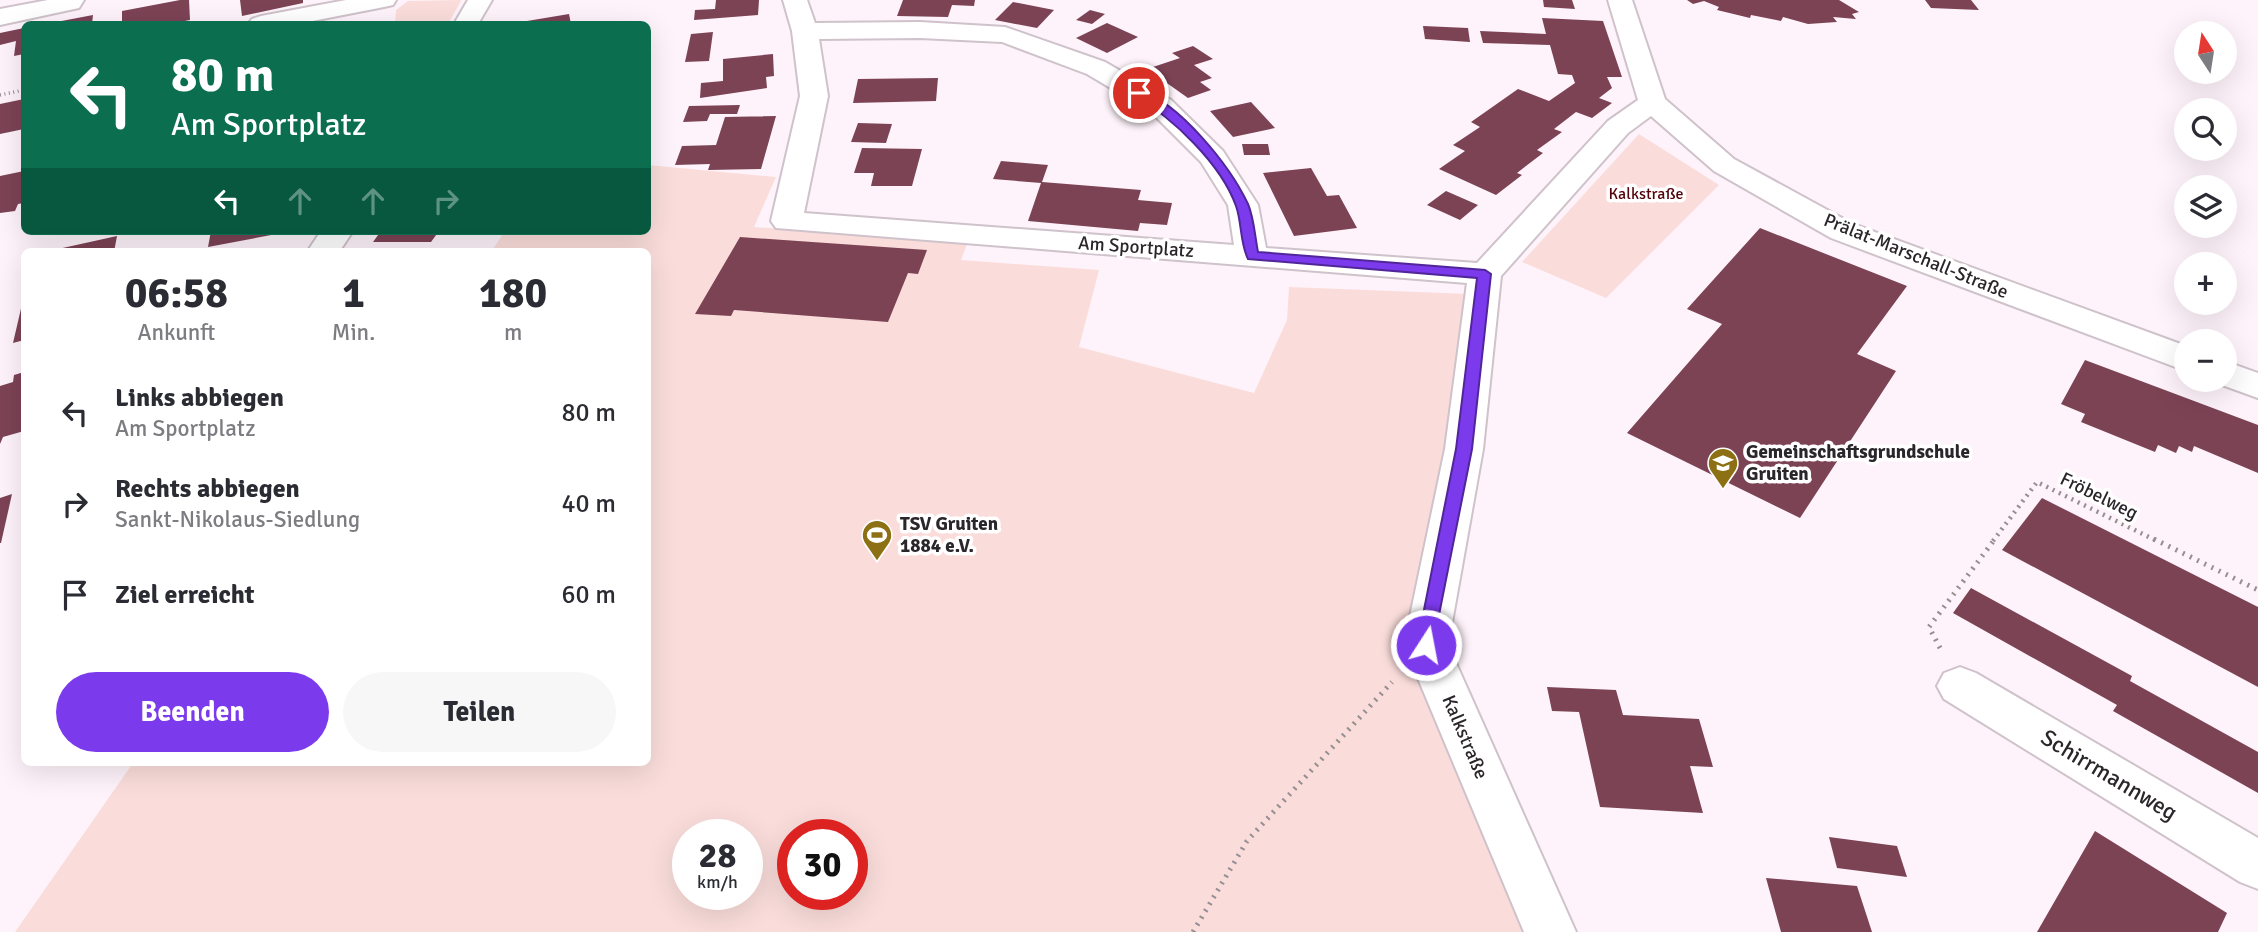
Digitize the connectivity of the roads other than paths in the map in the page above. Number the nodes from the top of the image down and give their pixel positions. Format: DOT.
graph roads {
  1 [pos="72,0"];
  2 [pos="480,0"];
  3 [pos="795,0"];
  4 [pos="1619,0"];
  5 [pos="379,9"];
  6 [pos="0,17"];
  7 [pos="285,21"];
  8 [pos="468,21"];
  9 [pos="805,31"];
  10 [pos="1652,102"];
  11 [pos="1252,256"];
  12 [pos="1485,274"];
  13 [pos="2174,355"];
  14 [pos="2237,378"];
  15 [pos="2258,386"];
  16 [pos="1960,686"];
  17 [pos="2258,864"];
  18 [pos="1550,932"];
  1 -- 6 [label="street"];
  2 -- 8 [label="street"];
  3 -- 9 [label="street"];
  4 -- 10 [label="street"];
  5 -- 7 [label="street"];
  9 -- 11 [label="street"];
  9 -- 11 [label="street, Am Sportplatz"];
  10 -- 12 [label="street"];
  10 -- 13 [label="street, Prälat-Marschall-Straße"];
  11 -- 12 [label="street, Am Sportplatz"];
  12 -- 18 [label="street, Kalkstraße"];
  14 -- 15 [label="street"];
  16 -- 17 [label="street, Schirrmannweg"];
}
